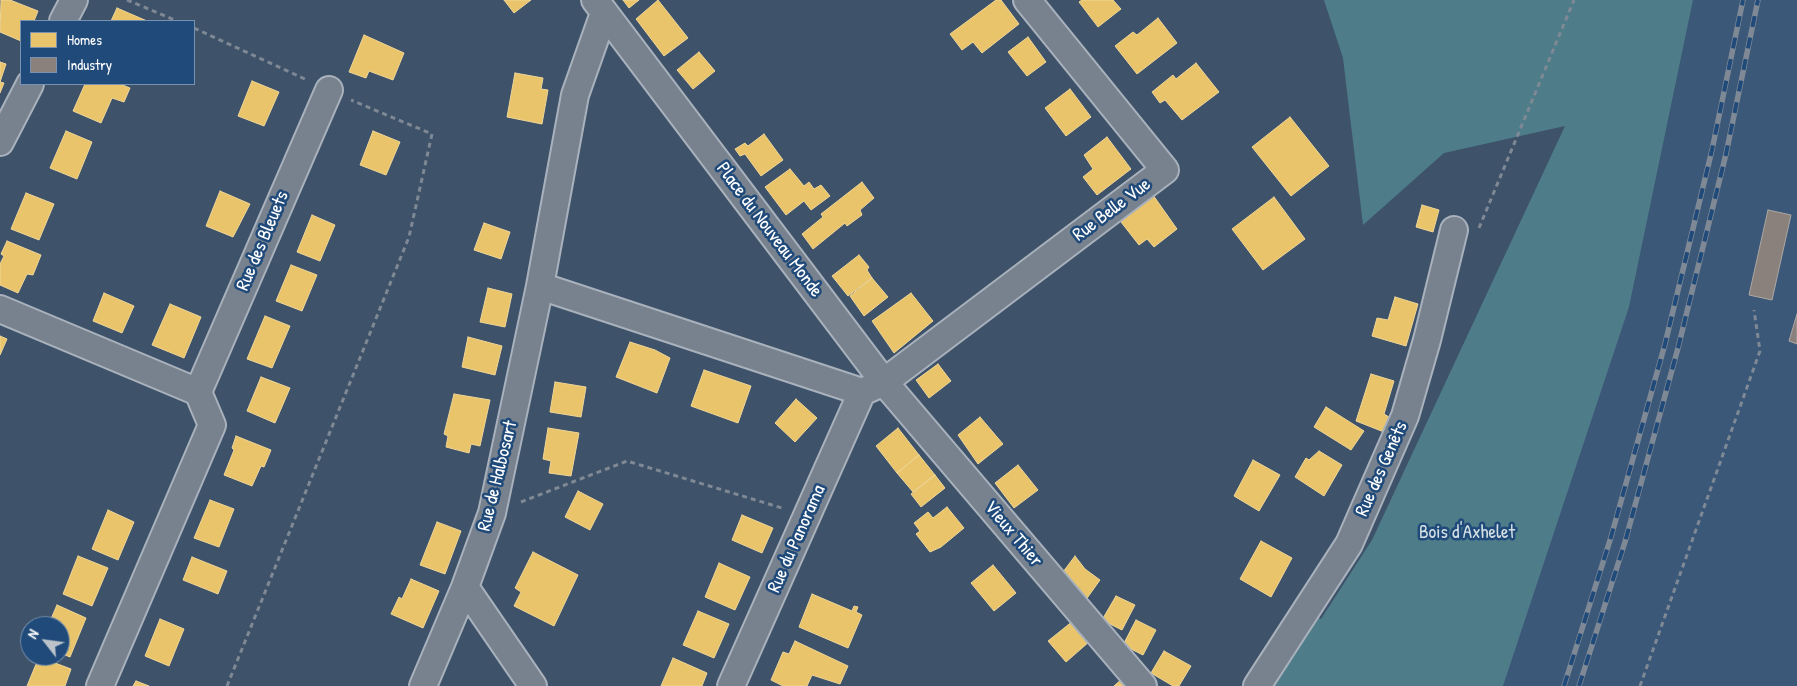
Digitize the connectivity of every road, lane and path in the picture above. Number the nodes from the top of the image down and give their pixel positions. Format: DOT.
graph roads {
  1 [pos="74,0"];
  2 [pos="127,0"];
  3 [pos="1027,0"];
  4 [pos="1574,0"];
  5 [pos="600,6"];
  6 [pos="64,20"];
  7 [pos="175,20"];
  8 [pos="195,28"];
  9 [pos="29,85"];
  10 [pos="329,90"];
  11 [pos="0,142"];
  12 [pos="1465,233"];
  13 [pos="540,286"];
  14 [pos="0,308"];
  15 [pos="1754,310"];
  16 [pos="873,387"];
  17 [pos="198,392"];
  18 [pos="492,513"];
  19 [pos="807,516"];
  20 [pos="465,587"];
  21 [pos="100,686"];
  22 [pos="227,686"];
  23 [pos="423,686"];
  24 [pos="533,686"];
  25 [pos="731,686"];
  26 [pos="1143,686"];
  27 [pos="1257,686"];
  28 [pos="1640,686"];
  1 -- 6 [label="street"];
  2 -- 7 [label="path"];
  3 -- 16 [label="street, Rue Belle Vue"];
  4 -- 12 [label="path"];
  5 -- 13 [label="street, Place du Nouveau Monde"];
  5 -- 16 [label="street, Place du Nouveau Monde"];
  8 -- 10 [label="path"];
  9 -- 11 [label="street"];
  10 -- 17 [label="street, Rue des Bleuets"];
  10 -- 22 [label="path"];
  12 -- 27 [label="street, Rue des Genêts"];
  13 -- 16 [label="street"];
  13 -- 18 [label="street, Rue de Halbosart"];
  14 -- 17 [label="street"];
  15 -- 28 [label="path"];
  16 -- 19 [label="street, Rue du Panorama"];
  16 -- 26 [label="street, Vieux Thier"];
  17 -- 21 [label="street"];
  18 -- 19 [label="path"];
  18 -- 20 [label="street, Rue de Halbosart"];
  19 -- 25 [label="street, Rue du Panorama"];
  20 -- 23 [label="street, Rue de Halbosart"];
  20 -- 24 [label="street"];
}
